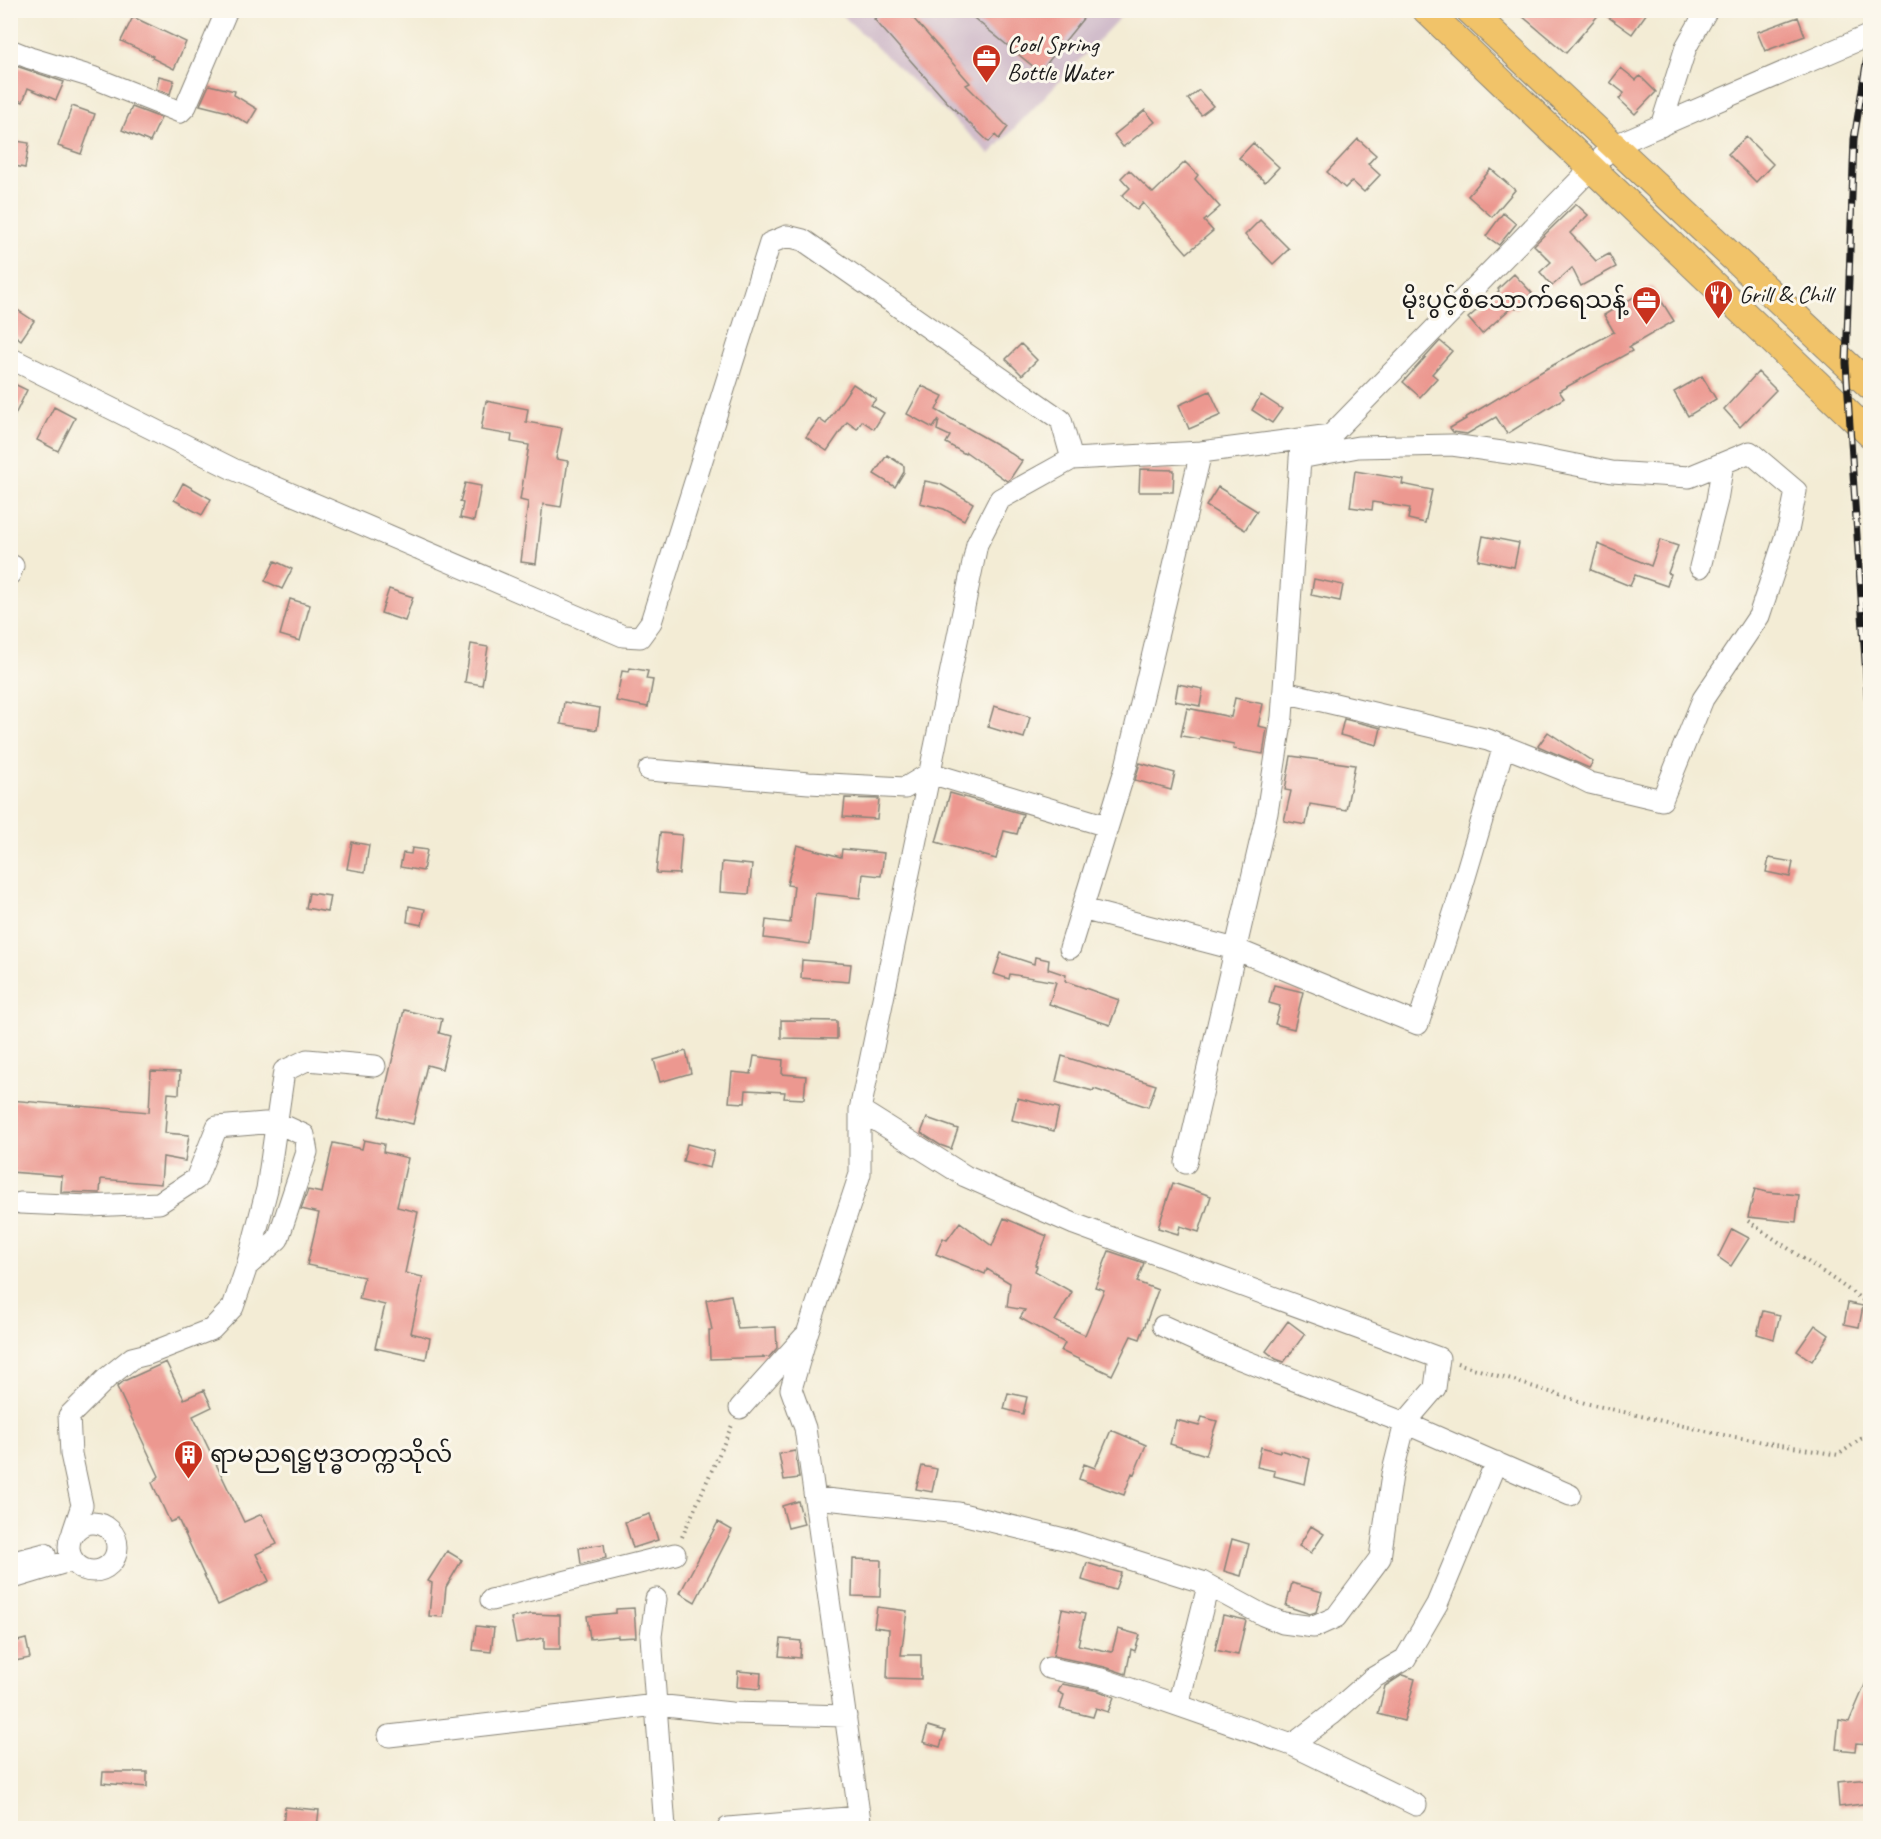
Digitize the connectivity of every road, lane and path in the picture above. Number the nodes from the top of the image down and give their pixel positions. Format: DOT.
graph roads {
  1 [pos="226,10"];
  2 [pos="1426,10"];
  3 [pos="1469,10"];
  4 [pos="1707,10"];
  5 [pos="1870,35"];
  6 [pos="10,50"];
  7 [pos="1661,126"];
  8 [pos="1612,146"];
  9 [pos="1591,169"];
  10 [pos="10,358"];
  11 [pos="1870,386"];
  12 [pos="1870,434"];
  13 [pos="1301,448"];
  14 [pos="1201,452"];
  15 [pos="1072,459"];
  16 [pos="1723,463"];
  17 [pos="10,565"];
  18 [pos="1700,567"];
  19 [pos="10,574"];
  20 [pos="1284,693"];
  21 [pos="1504,746"];
  22 [pos="649,770"];
  23 [pos="930,773"];
  24 [pos="1107,826"];
  25 [pos="1082,909"];
  26 [pos="1070,948"];
  27 [pos="1235,949"];
  28 [pos="375,1066"];
  29 [pos="860,1110"];
  30 [pos="276,1122"];
  31 [pos="1186,1163"];
  32 [pos="20,1203"];
  33 [pos="1748,1221"];
  34 [pos="247,1266"];
  35 [pos="1870,1308"];
  36 [pos="1163,1326"];
  37 [pos="807,1334"];
  38 [pos="1439,1358"];
  39 [pos="740,1408"];
  40 [pos="1405,1423"];
  41 [pos="1870,1437"];
  42 [pos="1496,1462"];
  43 [pos="1570,1495"];
  44 [pos="816,1498"];
  45 [pos="72,1546"];
  46 [pos="675,1554"];
  47 [pos="10,1563"];
  48 [pos="10,1579"];
  49 [pos="1208,1586"];
  50 [pos="656,1599"];
  51 [pos="491,1600"];
  52 [pos="1049,1668"];
  53 [pos="656,1705"];
  54 [pos="1178,1705"];
  55 [pos="846,1716"];
  56 [pos="389,1736"];
  57 [pos="1292,1745"];
  58 [pos="1416,1805"];
  59 [pos="860,1822"];
  60 [pos="665,1828"];
  61 [pos="728,1828"];
  1 -- 6 [label="street"];
  2 -- 9 [label="main road"];
  3 -- 8 [label="main road"];
  4 -- 7 [label="street"];
  5 -- 7 [label="street"];
  7 -- 8 [label="street"];
  8 -- 9 [label="street"];
  8 -- 11 [label="main road"];
  9 -- 12 [label="main road"];
  9 -- 13 [label="street"];
  10 -- 15 [label="street"];
  13 -- 14 [label="street"];
  13 -- 16 [label="street"];
  13 -- 20 [label="street"];
  14 -- 15 [label="street"];
  14 -- 24 [label="street"];
  15 -- 23 [label="street"];
  16 -- 18 [label="street"];
  16 -- 21 [label="street"];
  17 -- 19 [label="street"];
  20 -- 21 [label="street"];
  20 -- 27 [label="street"];
  21 -- 27 [label="street"];
  22 -- 23 [label="street"];
  23 -- 24 [label="street"];
  23 -- 29 [label="street"];
  24 -- 25 [label="street"];
  25 -- 26 [label="street"];
  25 -- 27 [label="street"];
  27 -- 31 [label="street"];
  28 -- 30 [label="street"];
  29 -- 37 [label="street"];
  29 -- 38 [label="street"];
  30 -- 32 [label="street"];
  30 -- 34 [label="street"];
  30 -- 34 [label="street"];
  33 -- 35 [label="path"];
  34 -- 45 [label="street"];
  36 -- 40 [label="street"];
  37 -- 39 [label="street"];
  37 -- 44 [label="street"];
  38 -- 40 [label="street"];
  38 -- 41 [label="path"];
  39 -- 46 [label="path"];
  40 -- 42 [label="street"];
  40 -- 49 [label="street"];
  42 -- 43 [label="street"];
  42 -- 57 [label="street"];
  44 -- 49 [label="street"];
  44 -- 55 [label="street"];
  45 -- 47 [label="street"];
  45 -- 48 [label="street"];
  46 -- 51 [label="street"];
  49 -- 54 [label="street"];
  50 -- 53 [label="street"];
  52 -- 54 [label="street"];
  53 -- 55 [label="street"];
  53 -- 56 [label="street"];
  53 -- 60 [label="street"];
  54 -- 57 [label="street"];
  55 -- 59 [label="street"];
  57 -- 58 [label="street"];
  59 -- 61 [label="street"];
}
